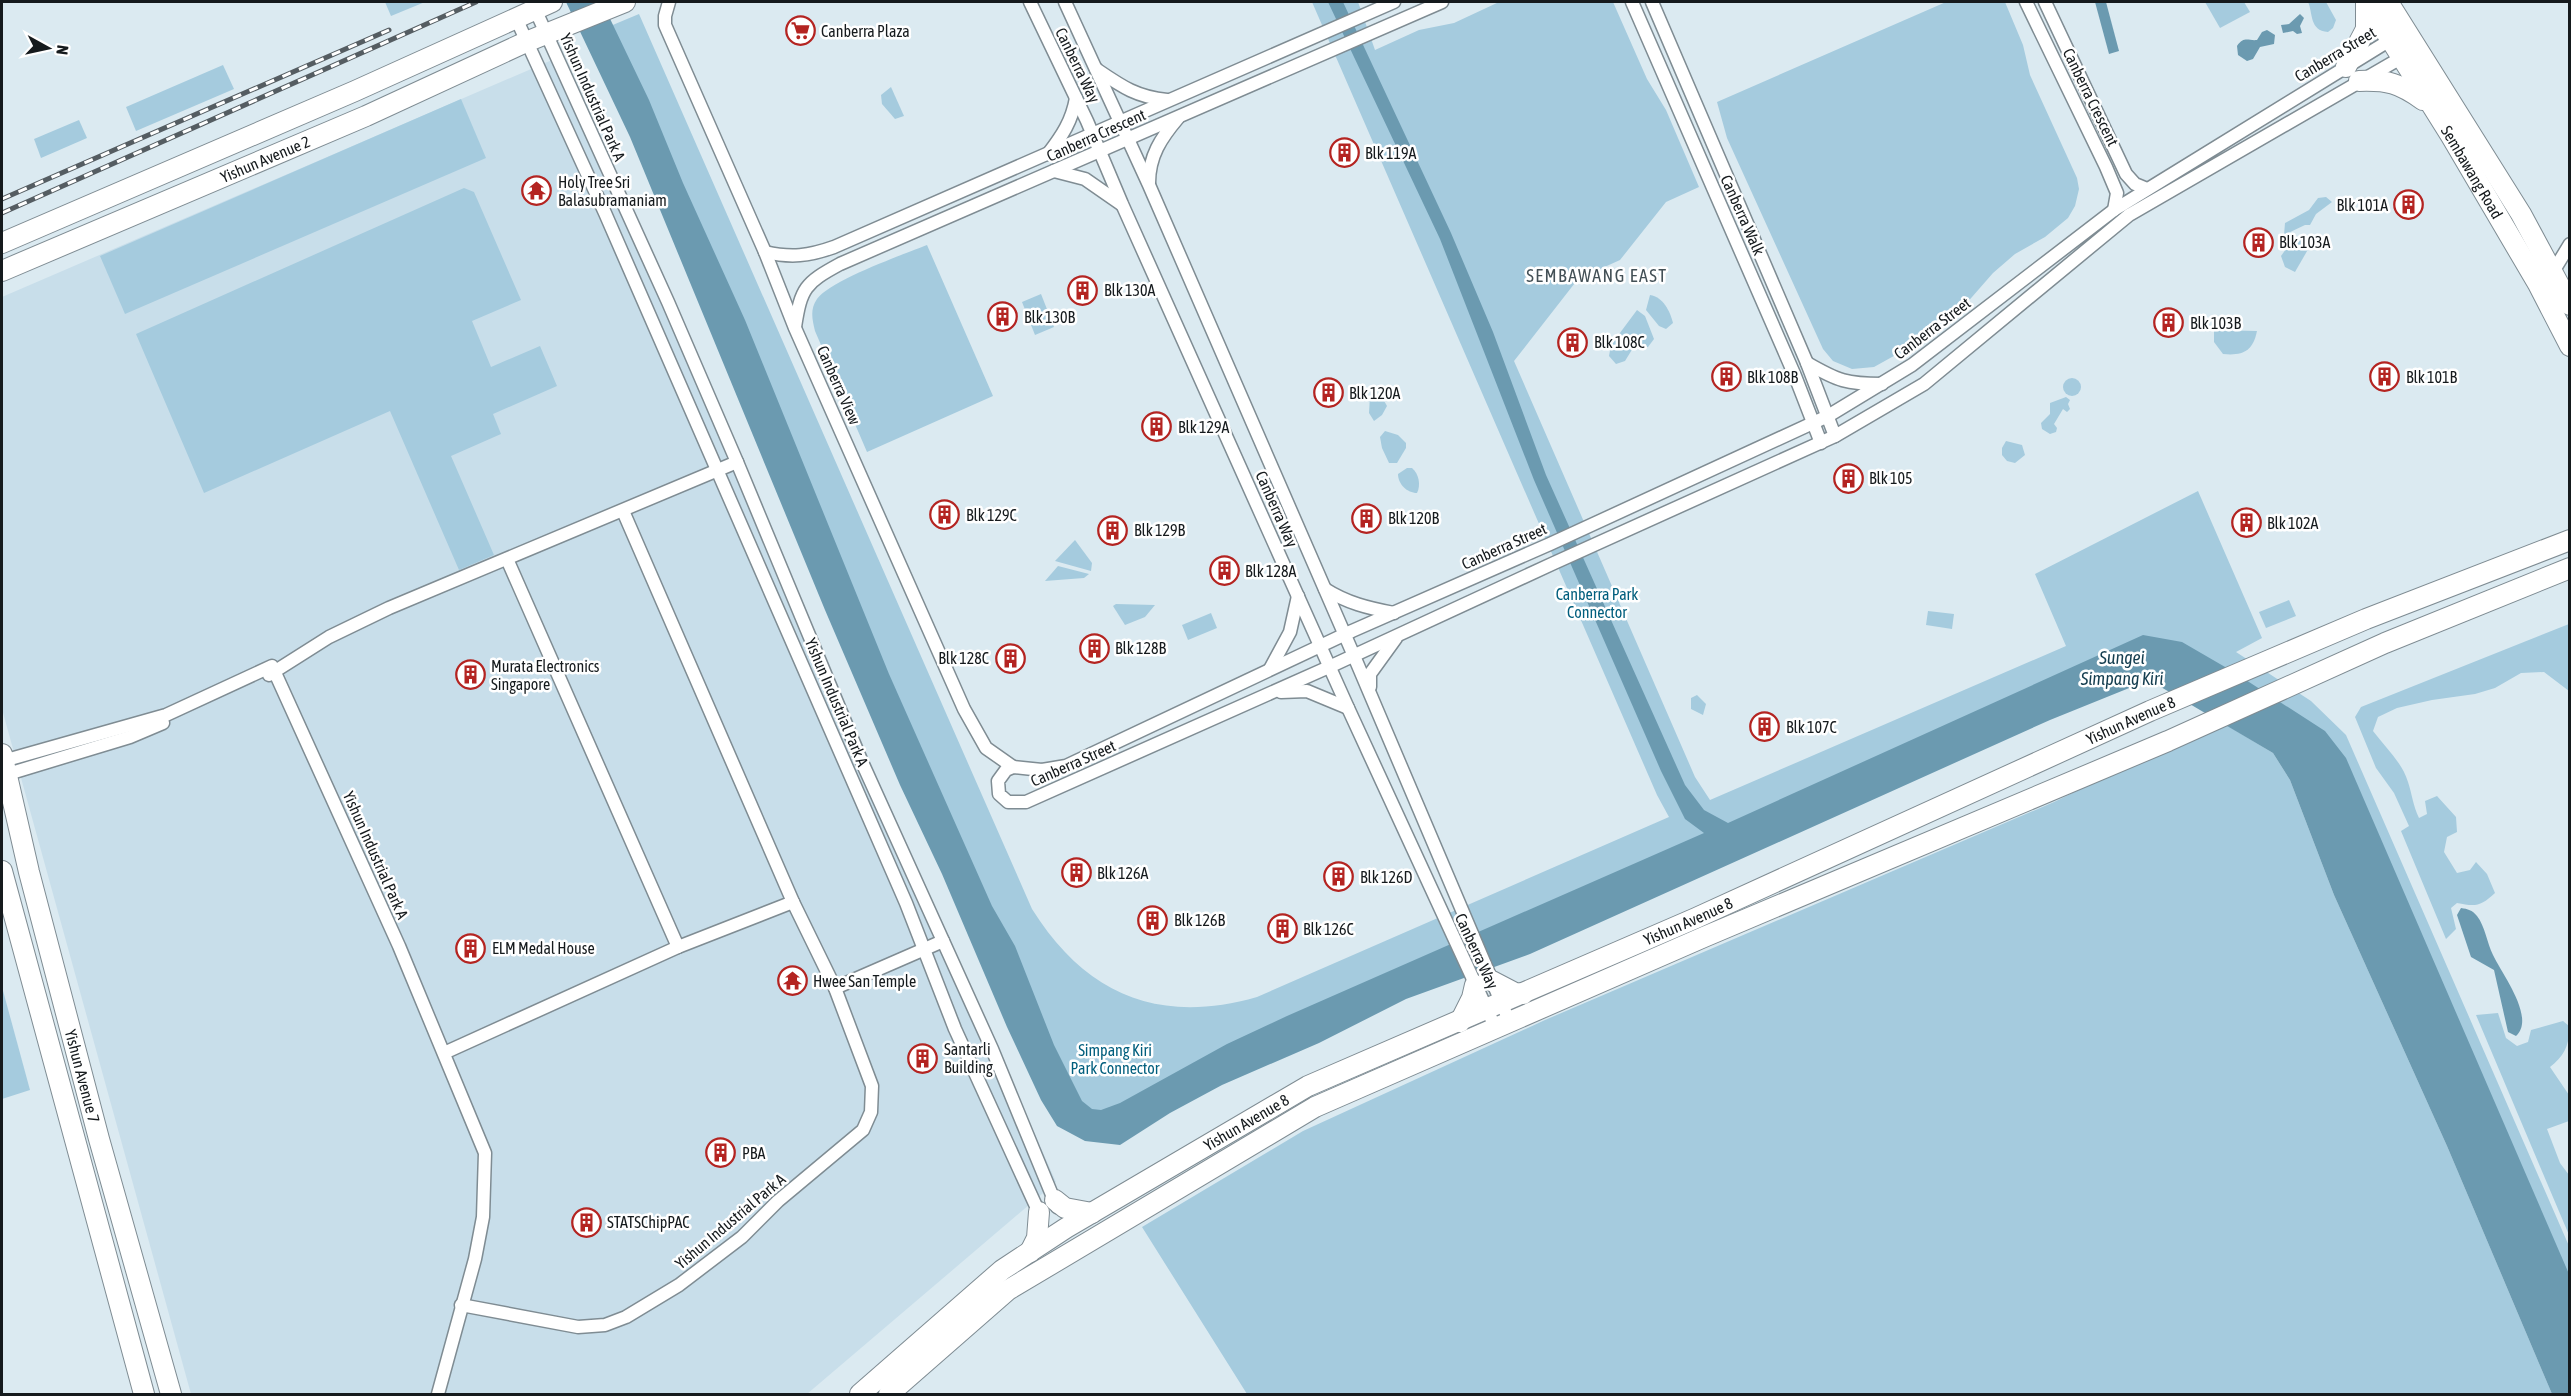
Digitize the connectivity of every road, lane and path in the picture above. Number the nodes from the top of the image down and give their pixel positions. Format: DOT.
graph roads {
  1 [pos="625,2"];
  2 [pos="669,2"];
  3 [pos="1030,2"];
  4 [pos="1065,2"];
  5 [pos="1394,2"];
  6 [pos="1442,2"];
  7 [pos="1632,2"];
  8 [pos="1652,2"];
  9 [pos="2026,2"];
  10 [pos="2044,2"];
  11 [pos="2366,2"];
  12 [pos="2388,2"];
  13 [pos="542,6"];
  14 [pos="516,18"];
  15 [pos="2406,30"];
  16 [pos="550,34"];
  17 [pos="2390,41"];
  18 [pos="526,42"];
  19 [pos="2409,54"];
  20 [pos="1095,68"];
  21 [pos="2353,74"];
  22 [pos="1076,98"];
  23 [pos="1168,100"];
  24 [pos="2432,107"];
  25 [pos="1180,115"];
  26 [pos="1120,123"];
  27 [pos="1093,135"];
  28 [pos="1127,138"];
  29 [pos="1100,149"];
  30 [pos="1047,154"];
  31 [pos="1054,171"];
  32 [pos="1149,185"];
  33 [pos="2146,189"];
  34 [pos="1122,204"];
  35 [pos="2122,209"];
  36 [pos="920,210"];
  37 [pos="934,224"];
  38 [pos="2,243"];
  39 [pos="2570,244"];
  40 [pos="765,252"];
  41 [pos="2,271"];
  42 [pos="2545,279"];
  43 [pos="2570,305"];
  44 [pos="795,328"];
  45 [pos="2570,346"];
  46 [pos="1807,363"];
  47 [pos="1883,384"];
  48 [pos="1828,416"];
  49 [pos="1813,421"];
  50 [pos="1835,436"];
  51 [pos="1821,443"];
  52 [pos="737,462"];
  53 [pos="717,470"];
  54 [pos="623,511"];
  55 [pos="2570,540"];
  56 [pos="507,559"];
  57 [pos="2570,568"];
  58 [pos="1325,589"];
  59 [pos="1298,595"];
  60 [pos="1394,613"];
  61 [pos="1345,634"];
  62 [pos="1399,635"];
  63 [pos="1321,645"];
  64 [pos="1354,656"];
  65 [pos="1329,667"];
  66 [pos="274,669"];
  67 [pos="1270,670"];
  68 [pos="1273,692"];
  69 [pos="1371,696"];
  70 [pos="1348,708"];
  71 [pos="4,763"];
  72 [pos="1013,767"];
  73 [pos="29,872"];
  74 [pos="4,890"];
  75 [pos="793,902"];
  76 [pos="943,941"];
  77 [pos="678,947"];
  78 [pos="925,949"];
  79 [pos="1483,982"];
  80 [pos="836,988"];
  81 [pos="1523,994"];
  82 [pos="1494,1007"];
  83 [pos="1460,1022"];
  84 [pos="1503,1026"];
  85 [pos="444,1053"];
  86 [pos="1047,1206"];
  87 [pos="1092,1213"];
  88 [pos="1058,1233"];
  89 [pos="1030,1252"];
  90 [pos="1068,1253"];
  91 [pos="461,1305"];
  92 [pos="144,1395"];
  93 [pos="171,1395"];
  94 [pos="438,1395"];
  95 [pos="860,1395"];
  96 [pos="889,1395"];
  1 -- 16 [label="main road, Yishun Avenue 2"];
  2 -- 40 [label="street, Canberra View"];
  3 -- 22 [label="street, Canberra Way"];
  4 -- 20 [label="street, Canberra Way"];
  5 -- 23 [label="street, Canberra Crescent"];
  6 -- 25 [label="street, Canberra Crescent"];
  7 -- 49 [label="street, Canberra Walk"];
  8 -- 46 [label="street, Canberra Walk"];
  9 -- 35 [label="street, Canberra Crescent"];
  10 -- 33 [label="street, Canberra Crescent"];
  11 -- 17 [label="main road, Sembawang Road"];
  11 -- 21 [label="main road"];
  12 -- 15 [label="main road, Sembawang Road"];
  13 -- 14 [label="main road, Yishun Avenue 2"];
  13 -- 16 [label="street, Yishun Industrial Park A"];
  14 -- 18 [label="street, Yishun Industrial Park A"];
  14 -- 38 [label="main road, Yishun Avenue 2"];
  15 -- 17 [label="street, Canberra Street"];
  15 -- 19 [label="main road, Sembawang Road"];
  16 -- 18 [label="main road, Yishun Avenue 2"];
  16 -- 52 [label="street, Yishun Industrial Park A"];
  17 -- 19 [label="main road, Sembawang Road"];
  17 -- 21 [label="street, Canberra Street"];
  18 -- 41 [label="main road, Yishun Avenue 2"];
  18 -- 53 [label="street, Yishun Industrial Park A"];
  19 -- 21 [label="street, Canberra Street"];
  19 -- 24 [label="main road, Sembawang Road"];
  19 -- 42 [label="main road, Sembawang Road"];
  20 -- 23 [label="street"];
  20 -- 26 [label="street, Canberra Way"];
  21 -- 24 [label="main road"];
  21 -- 33 [label="street, Canberra Street"];
  21 -- 35 [label="street, Canberra Street"];
  22 -- 27 [label="street, Canberra Way"];
  22 -- 30 [label="street"];
  23 -- 26 [label="street, Canberra Crescent"];
  24 -- 42 [label="main road, Sembawang Road"];
  25 -- 28 [label="street, Canberra Crescent"];
  25 -- 32 [label="street"];
  26 -- 27 [label="street, Canberra Crescent"];
  26 -- 28 [label="street, Canberra Way"];
  27 -- 29 [label="street, Canberra Way"];
  27 -- 30 [label="street, Canberra Crescent"];
  28 -- 29 [label="street, Canberra Crescent"];
  28 -- 32 [label="street, Canberra Way"];
  29 -- 31 [label="street, Canberra Crescent"];
  29 -- 34 [label="street, Canberra Way"];
  30 -- 36 [label="street, Canberra Crescent"];
  31 -- 34 [label="street"];
  31 -- 37 [label="street, Canberra Crescent"];
  32 -- 58 [label="street, Canberra Way"];
  33 -- 35 [label="street, Canberra Street"];
  34 -- 59 [label="street, Canberra Way"];
  35 -- 47 [label="street, Canberra Street"];
  35 -- 50 [label="street, Canberra Street"];
  36 -- 37 [label="street"];
  36 -- 40 [label="street, Canberra Crescent"];
  37 -- 44 [label="street, Canberra Crescent"];
  39 -- 42 [label="street"];
  40 -- 44 [label="street, Canberra View"];
  42 -- 43 [label="main road, Sembawang Road"];
  42 -- 45 [label="main road, Sembawang Road"];
  44 -- 72 [label="street, Canberra View"];
  46 -- 47 [label="street"];
  46 -- 48 [label="street, Canberra Walk"];
  47 -- 48 [label="street, Canberra Street"];
  48 -- 49 [label="street, Canberra Street"];
  48 -- 50 [label="street, Canberra Walk"];
  49 -- 51 [label="street, Canberra Walk"];
  49 -- 60 [label="street, Canberra Street"];
  50 -- 51 [label="street, Canberra Street"];
  51 -- 62 [label="street, Canberra Street"];
  52 -- 53 [label="street"];
  52 -- 76 [label="street, Yishun Industrial Park A"];
  53 -- 54 [label="street"];
  53 -- 78 [label="street, Yishun Industrial Park A"];
  54 -- 56 [label="street"];
  54 -- 75 [label="street, Yishun Industrial Park A"];
  55 -- 81 [label="main road, Yishun Avenue 8"];
  56 -- 66 [label="street"];
  56 -- 77 [label="street"];
  57 -- 84 [label="main road, Yishun Avenue 8"];
  58 -- 60 [label="street"];
  58 -- 61 [label="street, Canberra Way"];
  59 -- 63 [label="street, Canberra Way"];
  59 -- 67 [label="street"];
  60 -- 61 [label="street, Canberra Street"];
  61 -- 63 [label="street, Canberra Street"];
  61 -- 64 [label="street, Canberra Way"];
  62 -- 64 [label="street, Canberra Street"];
  62 -- 69 [label="street"];
  63 -- 65 [label="street, Canberra Way"];
  63 -- 67 [label="street, Canberra Street"];
  64 -- 65 [label="street, Canberra Street"];
  64 -- 69 [label="street, Canberra Way"];
  65 -- 68 [label="street, Canberra Street"];
  65 -- 70 [label="street, Canberra Way"];
  66 -- 71 [label="street"];
  66 -- 85 [label="street, Yishun Industrial Park A"];
  67 -- 72 [label="street, Canberra Street"];
  68 -- 70 [label="street"];
  68 -- 72 [label="street, Canberra Street"];
  69 -- 79 [label="street, Canberra Way"];
  70 -- 79 [label="street, Canberra Way"];
  71 -- 73 [label="main road, Yishun Avenue 7"];
  73 -- 74 [label="main road"];
  73 -- 93 [label="main road, Yishun Avenue 7"];
  74 -- 92 [label="main road, Yishun Avenue 7"];
  75 -- 77 [label="street"];
  75 -- 80 [label="street, Yishun Industrial Park A"];
  76 -- 78 [label="street"];
  76 -- 86 [label="street, Yishun Industrial Park A"];
  77 -- 85 [label="street"];
  78 -- 80 [label="street"];
  78 -- 86 [label="street, Yishun Industrial Park A"];
  79 -- 81 [label="main road"];
  79 -- 82 [label="street, Canberra Way"];
  79 -- 82 [label="street, Canberra Way"];
  79 -- 83 [label="main road"];
  80 -- 91 [label="street, Yishun Industrial Park A"];
  81 -- 82 [label="main road, Yishun Avenue 8"];
  82 -- 83 [label="main road, Yishun Avenue 8"];
  82 -- 84 [label="street, Canberra Way"];
  83 -- 87 [label="main road, Yishun Avenue 8"];
  84 -- 90 [label="main road, Yishun Avenue 8"];
  85 -- 91 [label="street, Yishun Industrial Park A"];
  86 -- 87 [label="main road"];
  86 -- 88 [label="street, Yishun Industrial Park A"];
  86 -- 88 [label="street, Yishun Industrial Park A"];
  86 -- 89 [label="main road"];
  87 -- 88 [label="main road, Yishun Avenue 8"];
  88 -- 89 [label="main road, Yishun Avenue 8"];
  88 -- 90 [label="street, Yishun Industrial Park A"];
  88 -- 90 [label="street, Yishun Industrial Park A"];
  89 -- 95 [label="main road, Yishun Avenue 8"];
  90 -- 96 [label="main road, Yishun Avenue 8"];
  91 -- 94 [label="street, Yishun Industrial Park A"];
}
